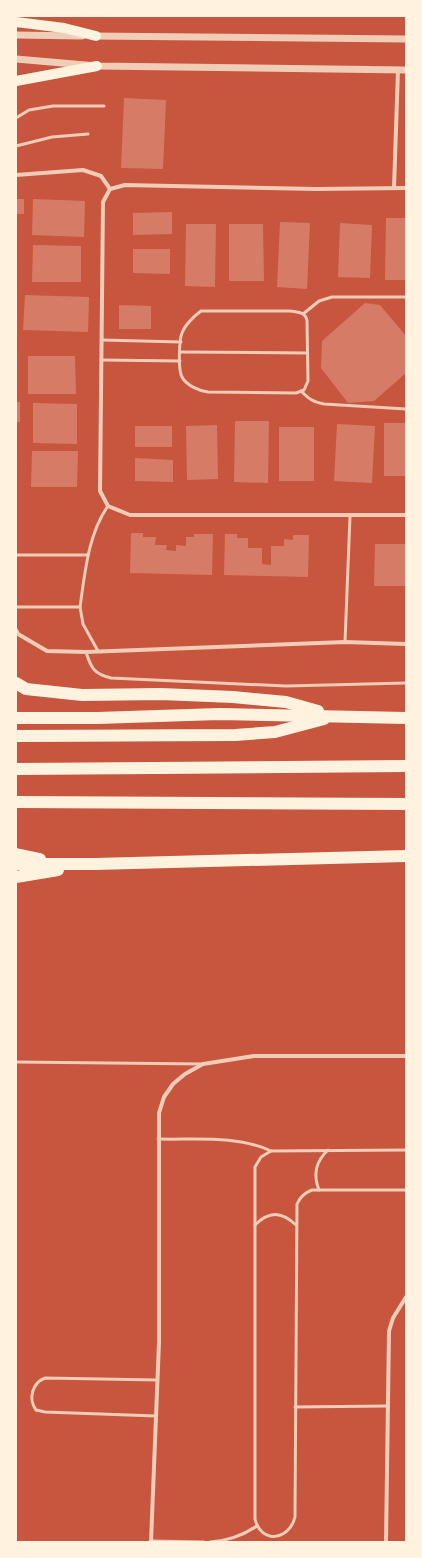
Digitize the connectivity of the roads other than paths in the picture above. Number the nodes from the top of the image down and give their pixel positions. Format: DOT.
graph roads {
  1 [pos="16,22"];
  2 [pos="16,35"];
  3 [pos="96,36"];
  4 [pos="406,39"];
  5 [pos="16,59"];
  6 [pos="97,66"];
  7 [pos="398,70"];
  8 [pos="406,70"];
  9 [pos="16,81"];
  10 [pos="104,106"];
  11 [pos="16,118"];
  12 [pos="88,134"];
  13 [pos="16,146"];
  14 [pos="16,175"];
  15 [pos="394,188"];
  16 [pos="406,188"];
  17 [pos="110,189"];
  18 [pos="406,297"];
  19 [pos="303,314"];
  20 [pos="102,340"];
  21 [pos="181,342"];
  22 [pos="181,352"];
  23 [pos="307,353"];
  24 [pos="102,360"];
  25 [pos="180,361"];
  26 [pos="301,391"];
  27 [pos="406,409"];
  28 [pos="108,506"];
  29 [pos="406,515"];
  30 [pos="350,516"];
  31 [pos="16,555"];
  32 [pos="88,555"];
  33 [pos="16,607"];
  34 [pos="80,607"];
  35 [pos="16,630"];
  36 [pos="345,642"];
  37 [pos="406,644"];
  38 [pos="98,651"];
  39 [pos="86,652"];
  40 [pos="16,683"];
  41 [pos="406,683"];
  42 [pos="335,716"];
  43 [pos="16,718"];
  44 [pos="406,718"];
  45 [pos="16,736"];
  46 [pos="406,766"];
  47 [pos="16,769"];
  48 [pos="16,802"];
  49 [pos="406,804"];
  50 [pos="16,854"];
  51 [pos="406,856"];
  52 [pos="16,864"];
  53 [pos="64,864"];
  54 [pos="94,864"];
  55 [pos="16,877"];
  56 [pos="406,1056"];
  57 [pos="16,1062"];
  58 [pos="203,1064"];
  59 [pos="158,1139"];
  60 [pos="328,1150"];
  61 [pos="406,1150"];
  62 [pos="270,1151"];
  63 [pos="319,1190"];
  64 [pos="406,1190"];
  65 [pos="255,1224"];
  66 [pos="296,1225"];
  67 [pos="406,1297"];
  68 [pos="157,1380"];
  69 [pos="388,1406"];
  70 [pos="295,1407"];
  71 [pos="156,1416"];
  72 [pos="256,1526"];
  73 [pos="151,1541"];
  74 [pos="204,1542"];
  75 [pos="210,1542"];
  76 [pos="386,1542"];
  1 -- 3 [label="main road"];
  2 -- 3 [label="street"];
  3 -- 4 [label="street"];
  5 -- 6 [label="street"];
  6 -- 7 [label="street"];
  6 -- 9 [label="main road"];
  7 -- 8 [label="street"];
  7 -- 15 [label="street"];
  10 -- 11 [label="lane"];
  12 -- 13 [label="lane"];
  14 -- 17 [label="street"];
  15 -- 16 [label="street"];
  15 -- 17 [label="street"];
  17 -- 20 [label="street"];
  18 -- 19 [label="lane"];
  19 -- 21 [label="lane"];
  19 -- 23 [label="lane"];
  20 -- 21 [label="lane"];
  20 -- 24 [label="street"];
  21 -- 22 [label="lane"];
  22 -- 23 [label="lane"];
  22 -- 25 [label="lane"];
  23 -- 26 [label="lane"];
  24 -- 25 [label="lane"];
  24 -- 28 [label="street"];
  25 -- 26 [label="lane"];
  26 -- 27 [label="lane"];
  28 -- 30 [label="street"];
  28 -- 32 [label="lane"];
  29 -- 30 [label="street"];
  30 -- 36 [label="lane"];
  31 -- 32 [label="lane"];
  32 -- 34 [label="lane"];
  33 -- 34 [label="lane"];
  34 -- 38 [label="lane"];
  35 -- 39 [label="street"];
  36 -- 37 [label="street"];
  36 -- 38 [label="street"];
  38 -- 39 [label="street"];
  39 -- 41 [label="lane"];
  40 -- 42 [label="highway"];
  42 -- 43 [label="highway"];
  42 -- 44 [label="highway"];
  42 -- 45 [label="highway"];
  46 -- 47 [label="highway"];
  48 -- 49 [label="highway"];
  50 -- 53 [label="highway"];
  51 -- 54 [label="highway"];
  52 -- 53 [label="highway"];
  53 -- 54 [label="highway"];
  54 -- 55 [label="highway"];
  56 -- 58 [label="street"];
  57 -- 58 [label="lane"];
  58 -- 59 [label="street"];
  59 -- 62 [label="lane"];
  59 -- 68 [label="street"];
  60 -- 61 [label="lane"];
  60 -- 62 [label="lane"];
  60 -- 63 [label="lane"];
  62 -- 65 [label="lane"];
  63 -- 64 [label="lane"];
  63 -- 66 [label="lane"];
  65 -- 66 [label="lane"];
  65 -- 72 [label="lane"];
  66 -- 70 [label="lane"];
  67 -- 69 [label="street"];
  68 -- 71 [label="street"];
  68 -- 71 [label="lane"];
  69 -- 70 [label="lane"];
  69 -- 76 [label="street"];
  70 -- 72 [label="lane"];
  71 -- 73 [label="street"];
  72 -- 75 [label="lane"];
  73 -- 74 [label="lane"];
}
